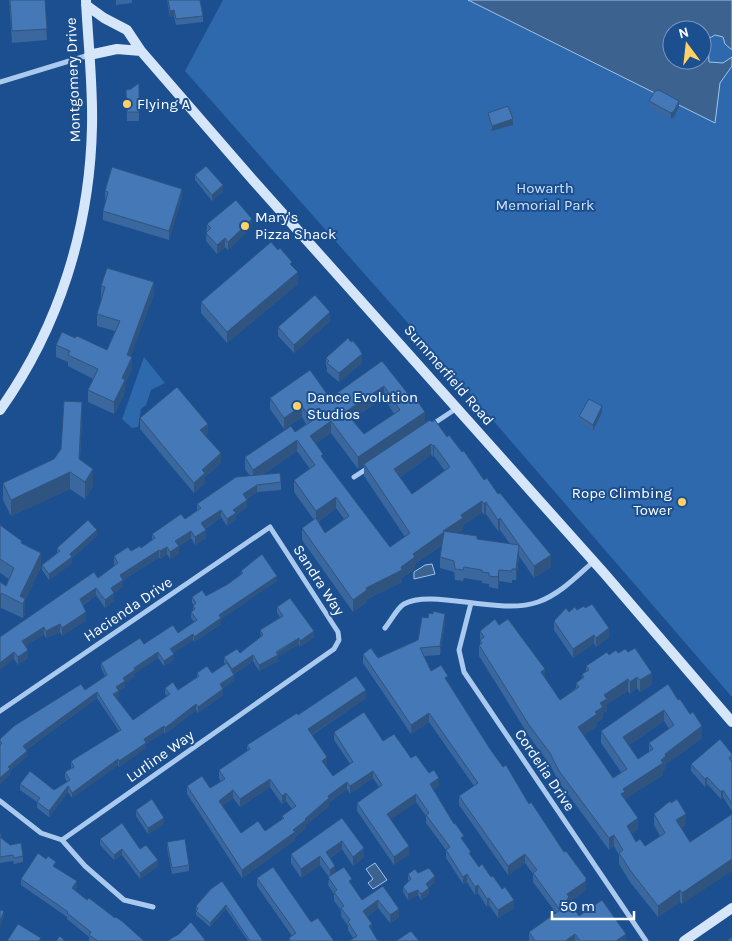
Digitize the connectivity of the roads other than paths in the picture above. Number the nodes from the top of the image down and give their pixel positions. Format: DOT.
graph roads {
  1 [pos="86,2"];
  2 [pos="141,51"];
  3 [pos="89,55"];
  4 [pos="0,82"];
  5 [pos="457,408"];
  6 [pos="0,410"];
  7 [pos="430,426"];
  8 [pos="377,462"];
  9 [pos="354,477"];
  10 [pos="270,527"];
  11 [pos="594,562"];
  12 [pos="471,604"];
  13 [pos="385,628"];
  14 [pos="334,649"];
  15 [pos="0,711"];
  16 [pos="732,722"];
  17 [pos="0,801"];
  18 [pos="62,840"];
  19 [pos="153,907"];
  20 [pos="732,908"];
  21 [pos="646,941"];
  22 [pos="684,941"];
  1 -- 2 [label="street, Summerfield Road"];
  1 -- 3 [label="street, Montgomery Drive"];
  2 -- 3 [label="street"];
  2 -- 5 [label="street, Summerfield Road"];
  3 -- 4 [label="street"];
  3 -- 6 [label="street, Montgomery Drive"];
  5 -- 7 [label="street"];
  5 -- 11 [label="street, Summerfield Road"];
  8 -- 9 [label="street"];
  10 -- 14 [label="street, Sandra Way"];
  10 -- 15 [label="street, Hacienda Drive"];
  11 -- 12 [label="street"];
  11 -- 16 [label="street, Summerfield Road"];
  12 -- 13 [label="street"];
  12 -- 21 [label="street, Cordelia Drive"];
  14 -- 18 [label="street, Lurline Way"];
  17 -- 18 [label="street"];
  18 -- 19 [label="street"];
  20 -- 22 [label="street"];
}
